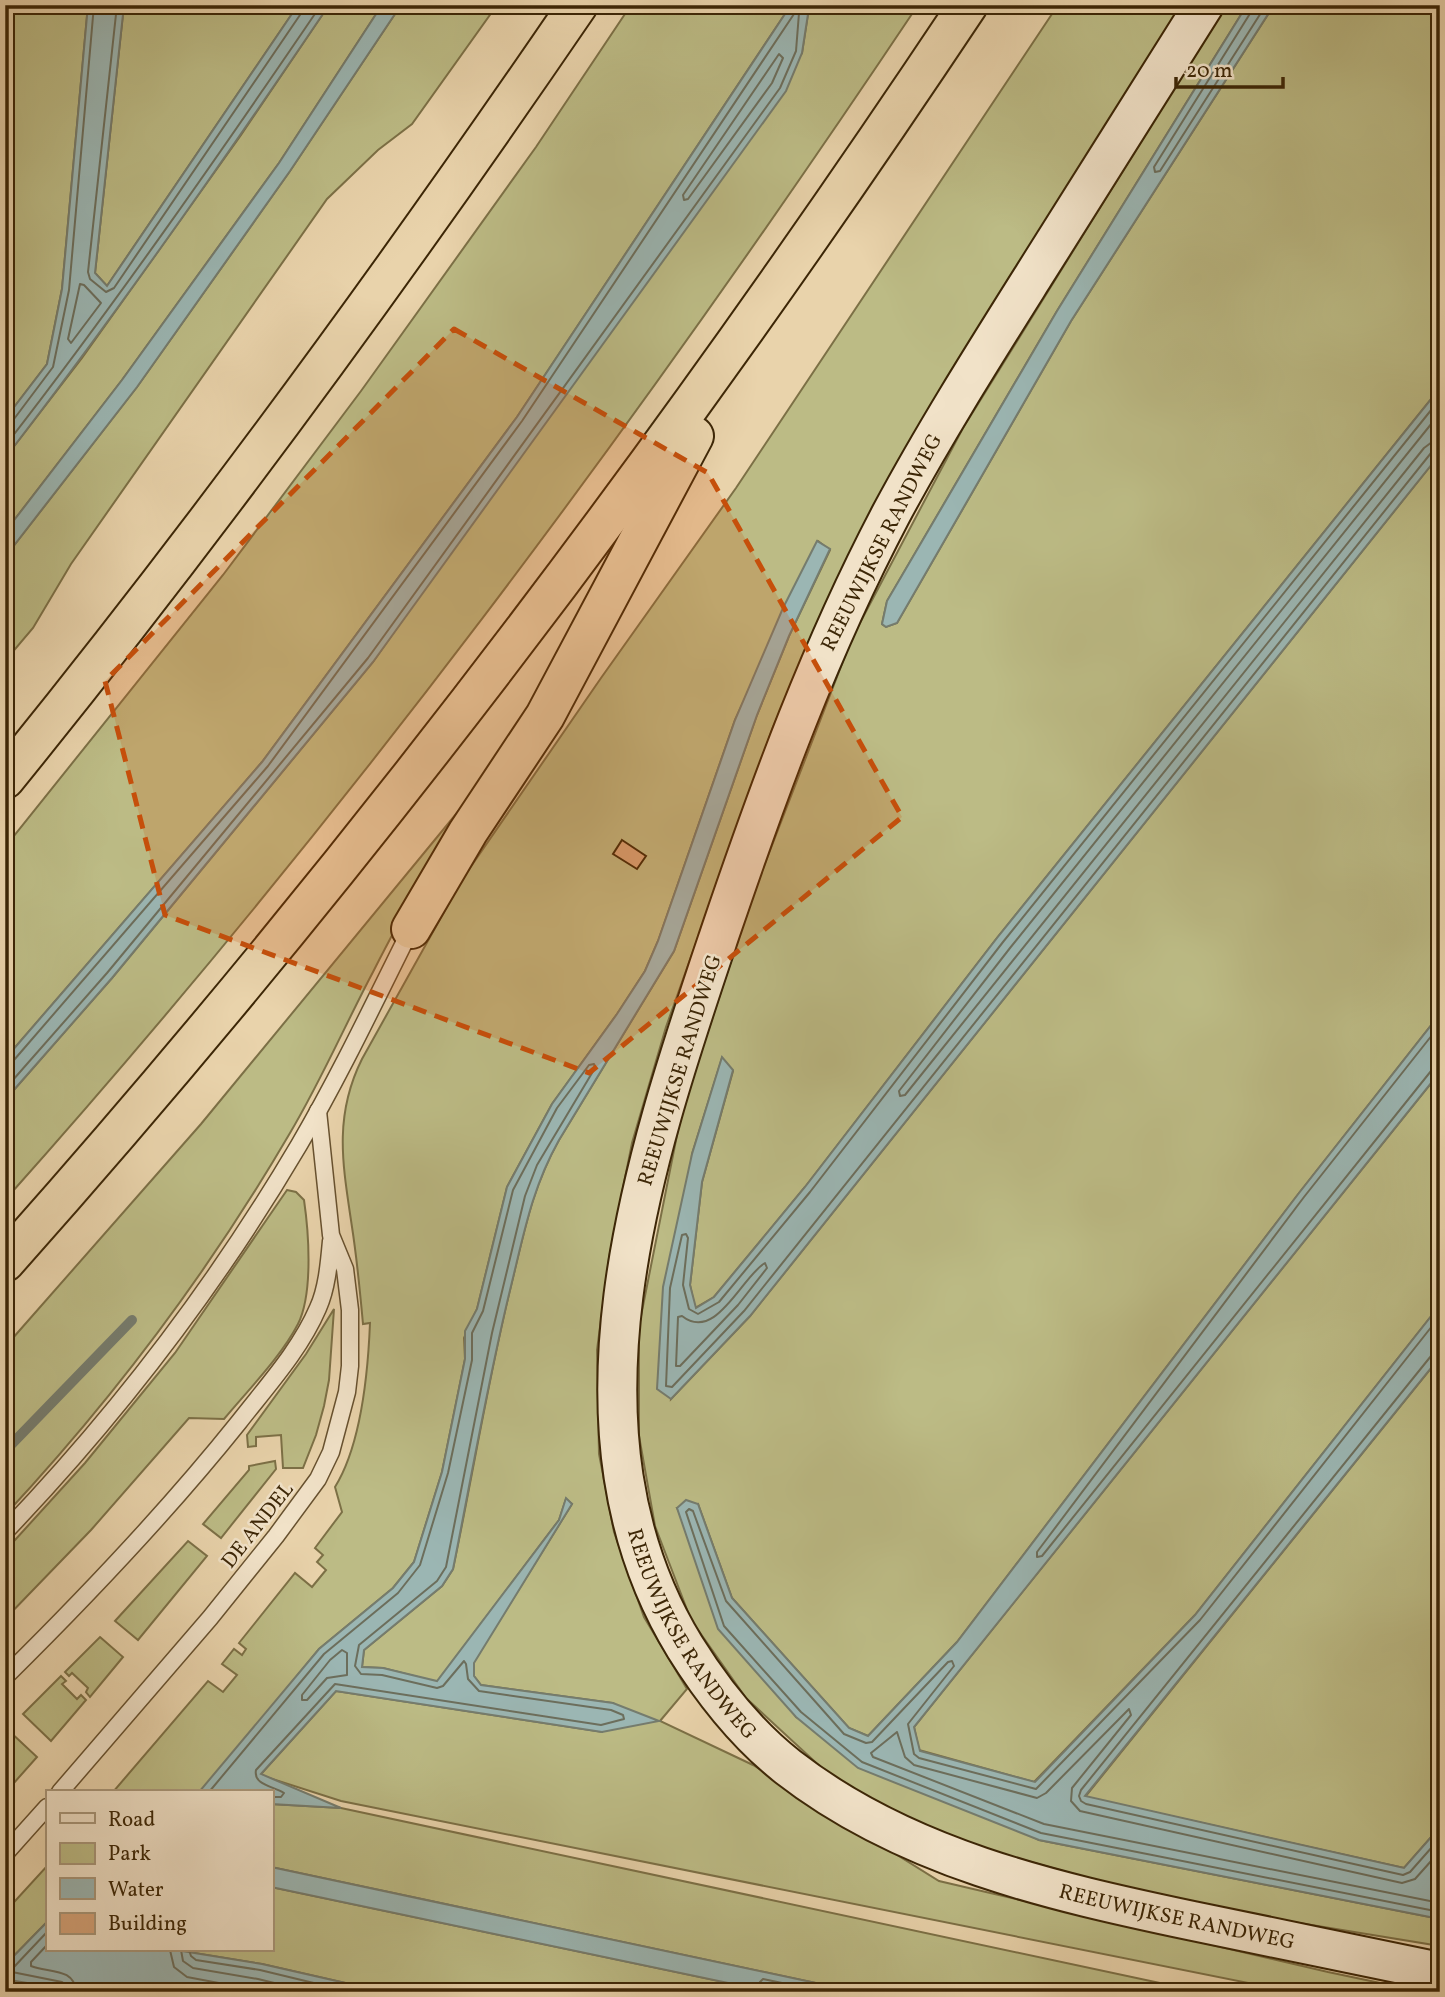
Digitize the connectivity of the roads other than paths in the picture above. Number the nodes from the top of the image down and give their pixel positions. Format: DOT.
graph roads {
  1 [pos="578,5"];
  2 [pos="968,5"];
  3 [pos="1204,5"];
  4 [pos="762,308"];
  5 [pos="5,779"];
  6 [pos="411,929"];
  7 [pos="318,1111"];
  8 [pos="330,1229"];
  9 [pos="5,1262"];
  10 [pos="5,1532"];
  11 [pos="5,1677"];
  12 [pos="63,1790"];
  13 [pos="46,1808"];
  14 [pos="5,1854"];
  15 [pos="1440,1972"];
  1 -- 5 [label="highway"];
  2 -- 4 [label="highway"];
  3 -- 15 [label="main road, REEUWIJKSE RANDWEG"];
  4 -- 6 [label="highway"];
  4 -- 9 [label="highway"];
  6 -- 7 [label="lane"];
  7 -- 8 [label="lane, DE ANDEL"];
  7 -- 10 [label="lane"];
  8 -- 11 [label="lane, DE ANDEL"];
  8 -- 12 [label="lane, DE ANDEL"];
  13 -- 14 [label="lane"];
}
